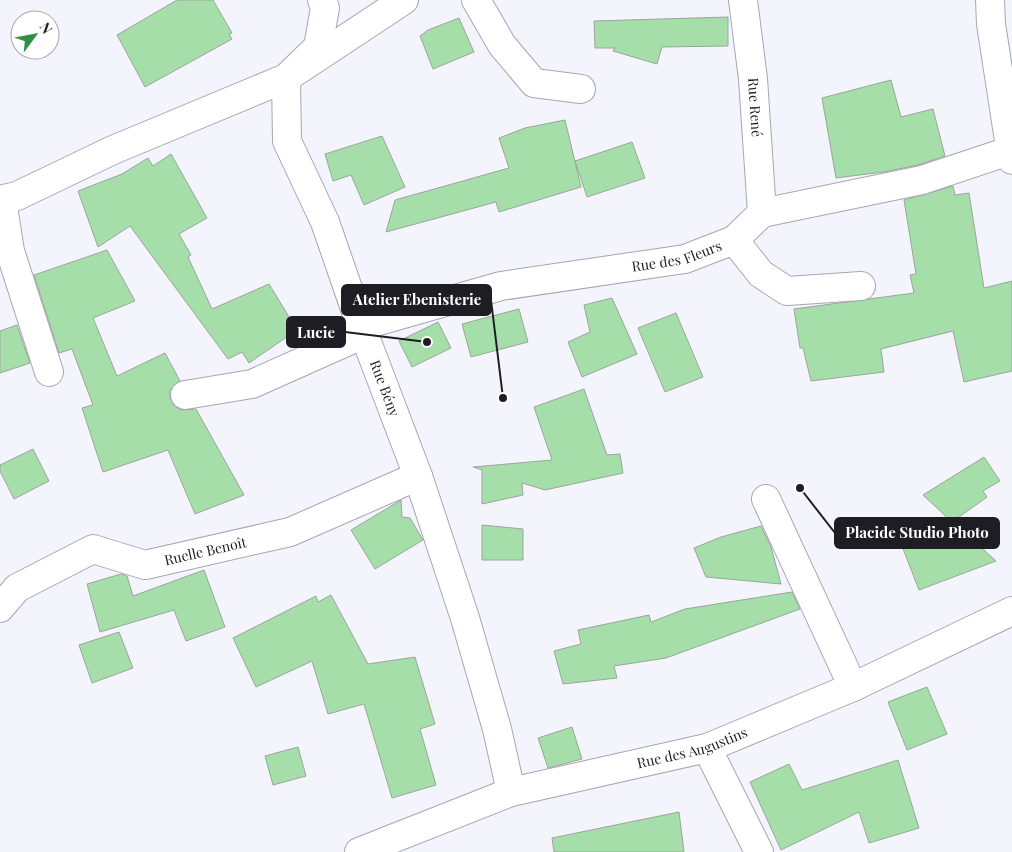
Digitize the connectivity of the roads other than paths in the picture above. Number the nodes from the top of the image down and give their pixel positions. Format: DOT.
graph roads {
  1 [pos="322,0"];
  2 [pos="404,0"];
  3 [pos="476,0"];
  4 [pos="743,0"];
  5 [pos="990,0"];
  6 [pos="286,78"];
  7 [pos="581,89"];
  8 [pos="1011,155"];
  9 [pos="1,200"];
  10 [pos="762,214"];
  11 [pos="734,240"];
  12 [pos="861,286"];
  13 [pos="362,330"];
  14 [pos="49,372"];
  15 [pos="185,395"];
  16 [pos="418,476"];
  17 [pos="766,499"];
  18 [pos="0,608"];
  19 [pos="1012,611"];
  20 [pos="853,687"];
  21 [pos="707,748"];
  22 [pos="511,792"];
  23 [pos="359,852"];
  24 [pos="759,852"];
  1 -- 6 [label="street"];
  2 -- 6 [label="street"];
  3 -- 7 [label="street"];
  4 -- 10 [label="street, Rue René"];
  5 -- 8 [label="street"];
  6 -- 9 [label="street"];
  6 -- 13 [label="street, Rue Bény"];
  8 -- 10 [label="street"];
  9 -- 14 [label="street"];
  10 -- 11 [label="street, Rue des Fleurs"];
  11 -- 12 [label="street"];
  11 -- 13 [label="street, Rue des Fleurs"];
  13 -- 15 [label="street, Rue des Fleurs"];
  13 -- 16 [label="street, Rue Bény"];
  16 -- 18 [label="street, Ruelle Benoît"];
  16 -- 22 [label="street, Rue Bény"];
  17 -- 20 [label="street"];
  19 -- 20 [label="street, Rue des Augustins"];
  20 -- 21 [label="street, Rue des Augustins"];
  21 -- 22 [label="street, Rue des Augustins"];
  21 -- 24 [label="street"];
  22 -- 23 [label="street, Rue des Augustins"];
}
